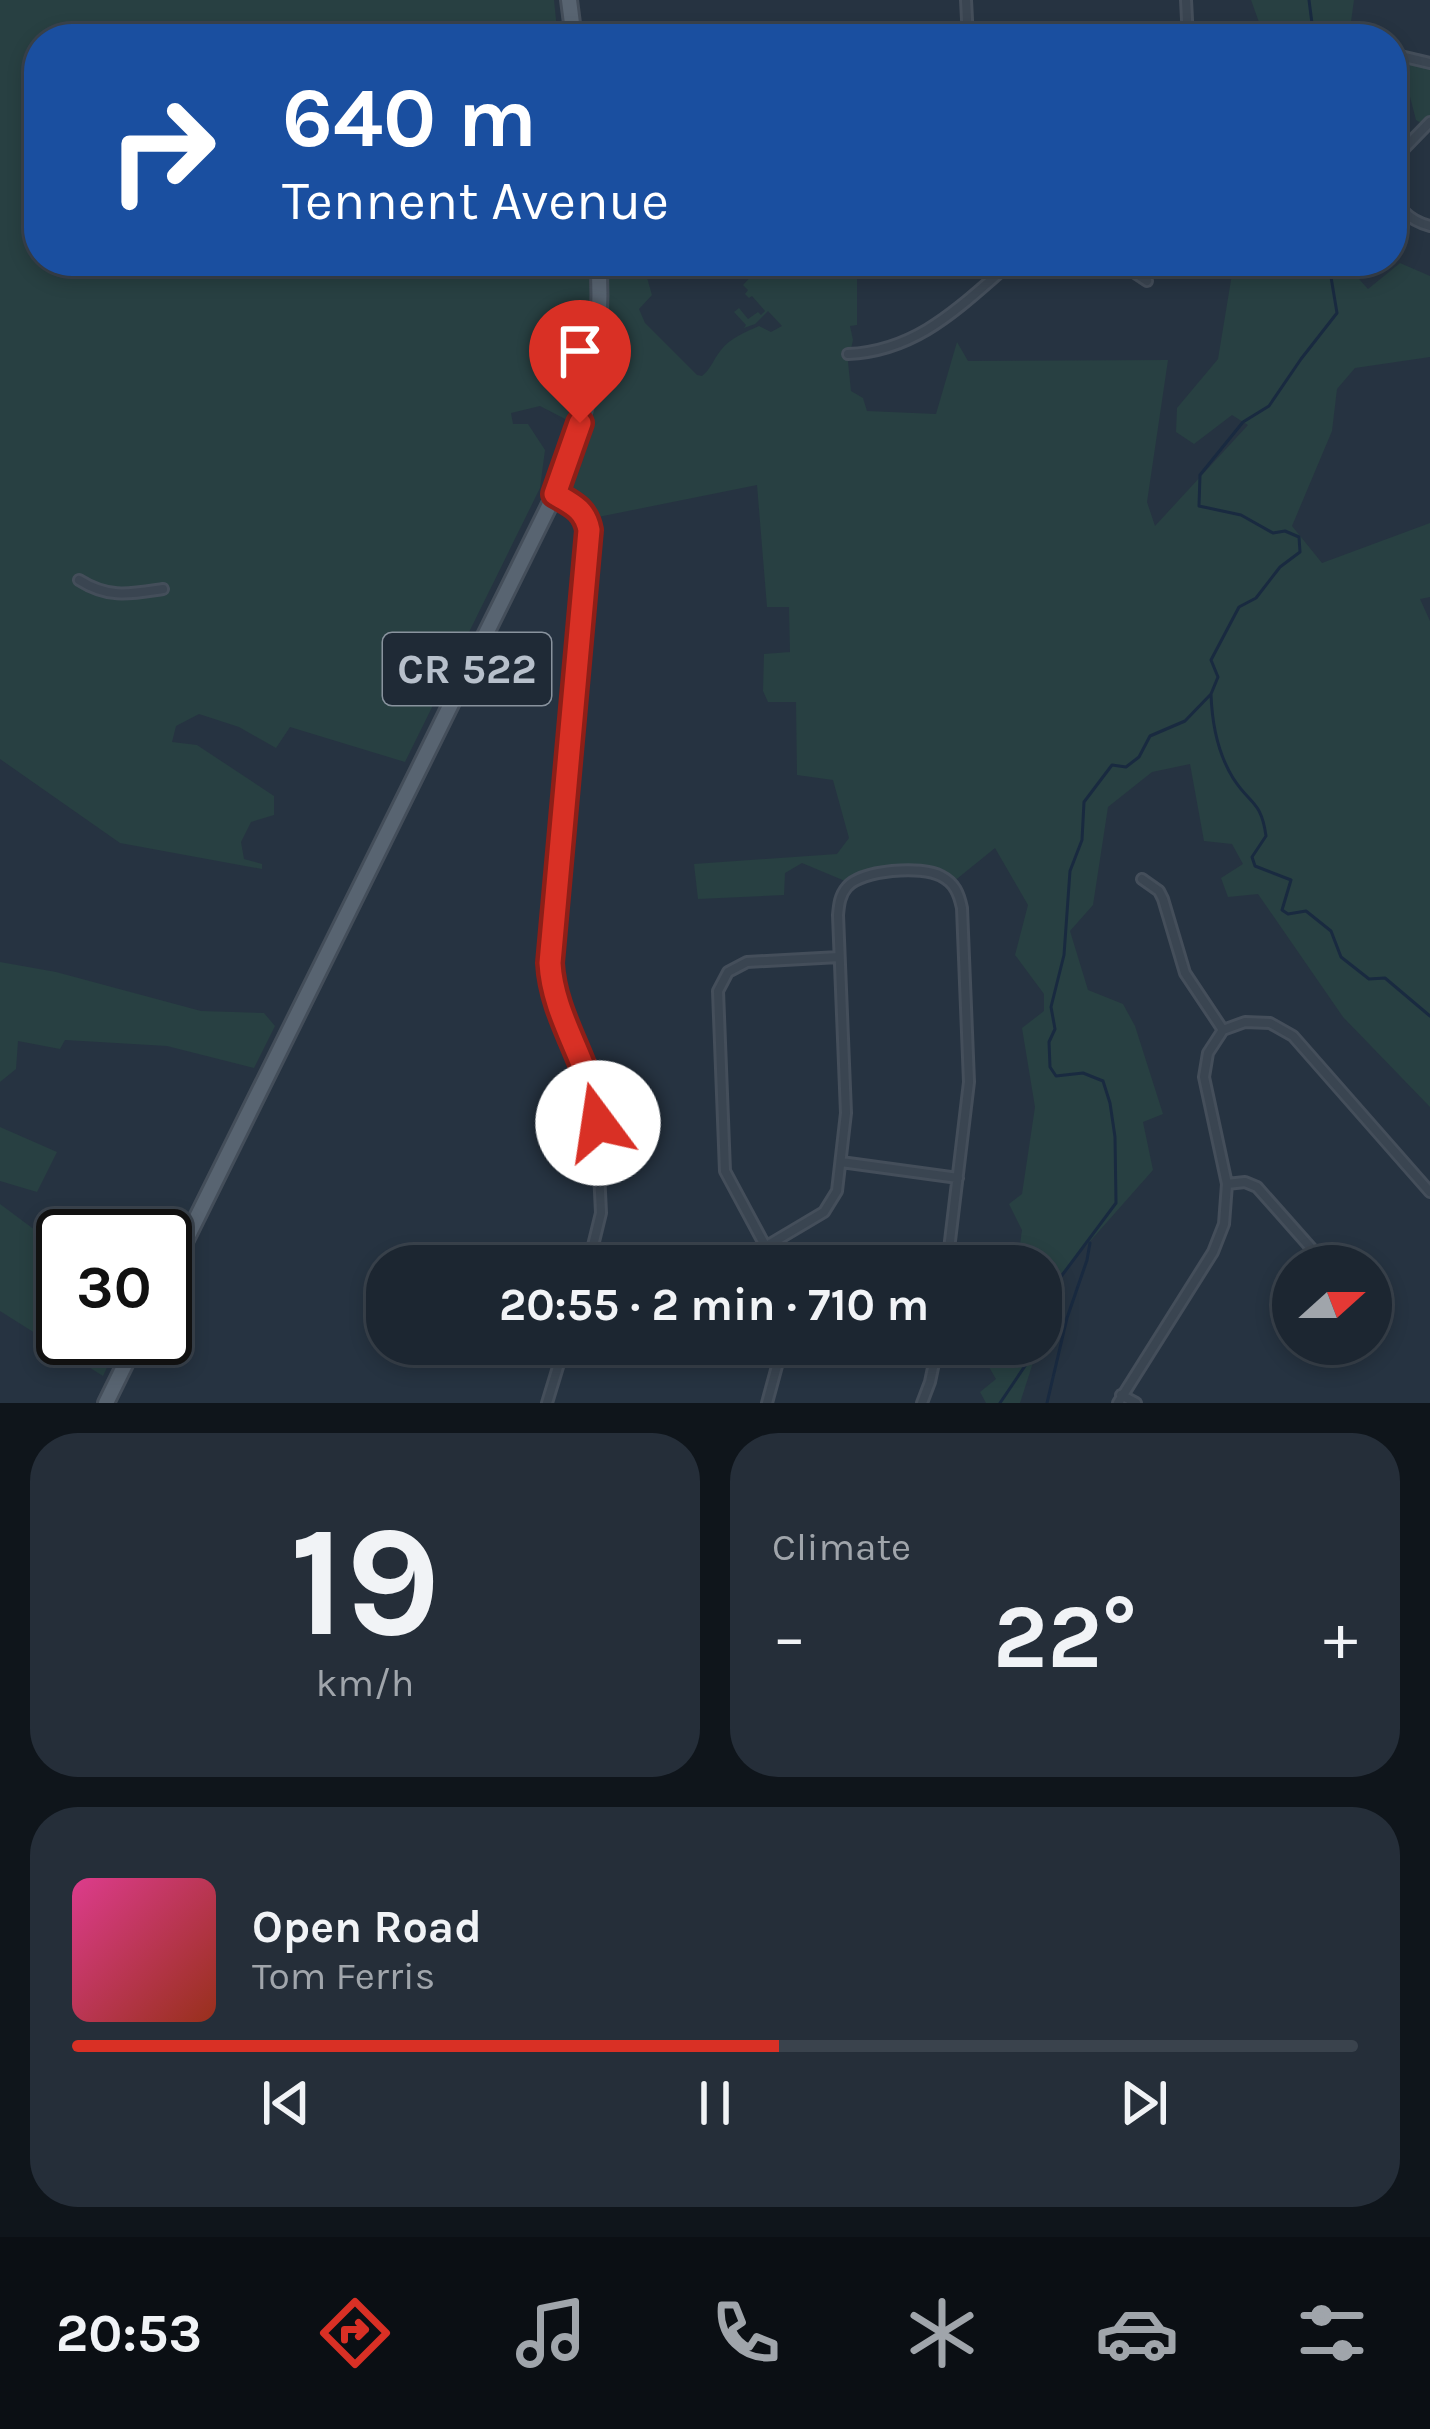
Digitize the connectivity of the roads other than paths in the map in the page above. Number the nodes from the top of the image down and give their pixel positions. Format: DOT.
graph roads {
  1 [pos="1430,122"];
  2 [pos="1407,146"];
  3 [pos="598,276"];
  4 [pos="989,276"];
  5 [pos="995,276"];
  6 [pos="1140,276"];
  7 [pos="991,279"];
  8 [pos="1148,281"];
  9 [pos="848,355"];
  10 [pos="555,494"];
  11 [pos="79,580"];
  12 [pos="164,590"];
  13 [pos="1142,879"];
  14 [pos="840,957"];
  15 [pos="1223,1030"];
  16 [pos="841,1162"];
  17 [pos="958,1178"];
  18 [pos="1227,1184"];
  19 [pos="1430,1192"];
  20 [pos="192,1227"];
  21 [pos="593,1245"];
  22 [pos="764,1245"];
  23 [pos="768,1245"];
  24 [pos="950,1245"];
  25 [pos="1309,1245"];
  26 [pos="125,1365"];
  27 [pos="559,1365"];
  28 [pos="777,1365"];
  29 [pos="934,1365"];
  30 [pos="1119,1399"];
  31 [pos="106,1403"];
  32 [pos="547,1403"];
  33 [pos="767,1403"];
  34 [pos="922,1403"];
  35 [pos="1136,1403"];
  1 -- 2 [label="street"];
  3 -- 10 [label="main road, CR 522"];
  4 -- 7 [label="street"];
  5 -- 7 [label="street"];
  6 -- 8 [label="street"];
  7 -- 9 [label="street"];
  10 -- 20 [label="main road, CR 522"];
  10 -- 21 [label="street"];
  11 -- 12 [label="street"];
  13 -- 15 [label="street"];
  14 -- 16 [label="street"];
  14 -- 17 [label="street"];
  14 -- 22 [label="street"];
  15 -- 18 [label="street"];
  15 -- 19 [label="street"];
  16 -- 17 [label="street"];
  16 -- 23 [label="street"];
  17 -- 24 [label="street"];
  18 -- 25 [label="street"];
  18 -- 30 [label="street"];
  26 -- 31 [label="main road"];
  27 -- 32 [label="street"];
  28 -- 33 [label="street"];
  29 -- 34 [label="street"];
  30 -- 35 [label="street"];
}
